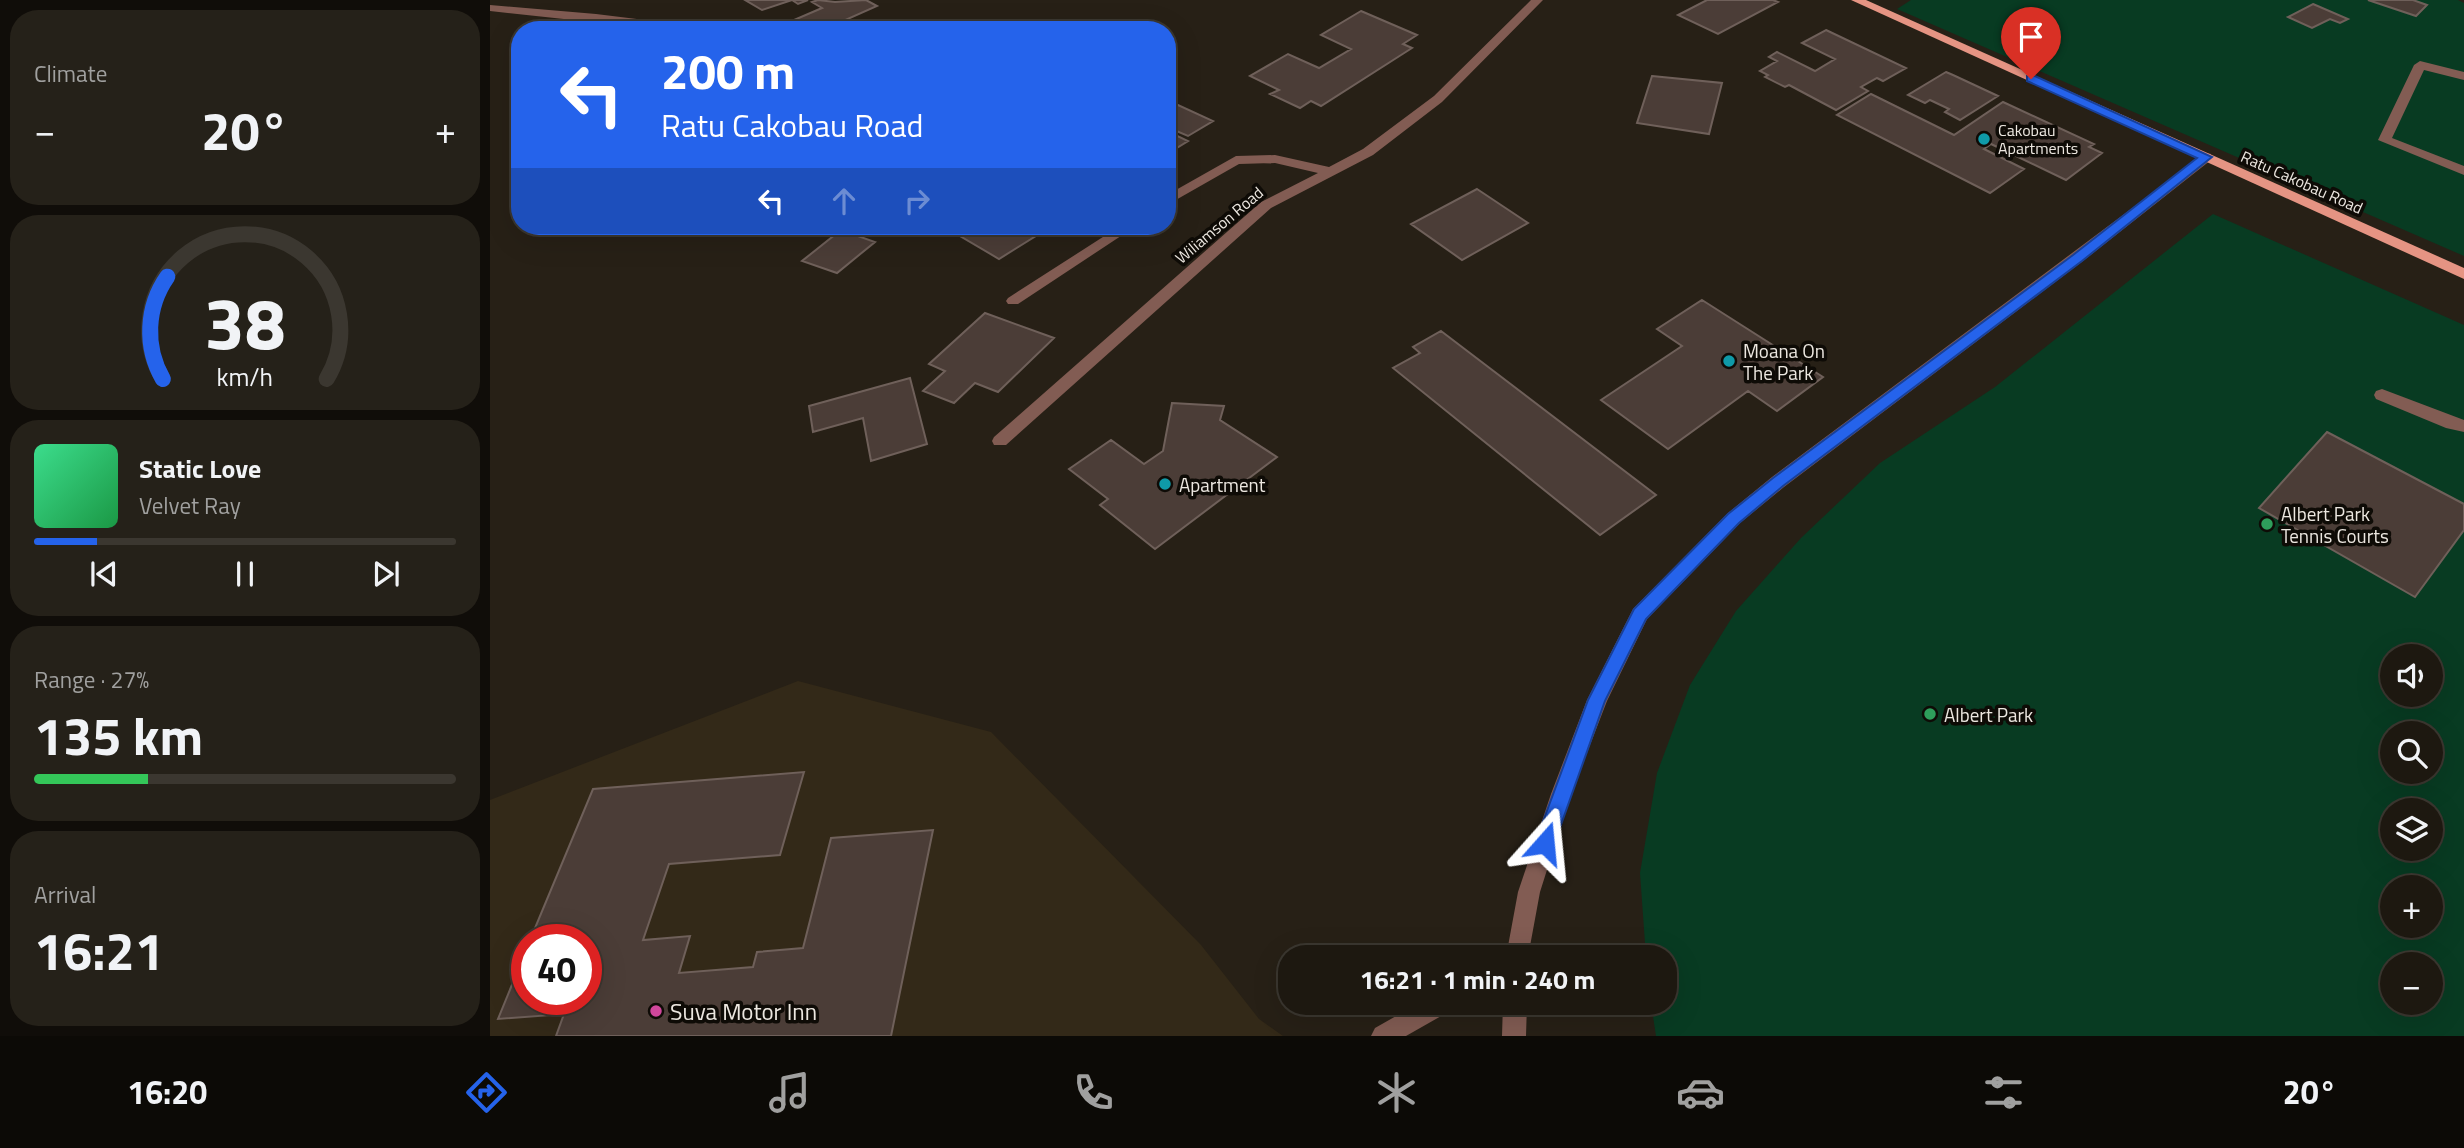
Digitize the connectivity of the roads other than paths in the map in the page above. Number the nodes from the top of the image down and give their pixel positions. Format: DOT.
graph roads {
  1 [pos="1537,0"];
  2 [pos="1857,0"];
  3 [pos="490,8"];
  4 [pos="630,21"];
  5 [pos="2464,76"];
  6 [pos="2206,157"];
  7 [pos="1329,171"];
  8 [pos="2464,171"];
  9 [pos="1176,196"];
  10 [pos="1115,235"];
  11 [pos="2464,274"];
  12 [pos="1013,301"];
  13 [pos="2382,395"];
  14 [pos="2464,426"];
  15 [pos="1000,441"];
  16 [pos="1519,945"];
  17 [pos="1421,1015"];
  18 [pos="1515,1015"];
  19 [pos="1383,1036"];
  20 [pos="1514,1036"];
  1 -- 7 [label="street, Wiliamson Road"];
  2 -- 6 [label="main road, Ratu Cakobau Road"];
  3 -- 4 [label="street"];
  5 -- 8 [label="street"];
  6 -- 11 [label="main road, Ratu Cakobau Road"];
  6 -- 16 [label="street"];
  7 -- 9 [label="street"];
  7 -- 15 [label="street, Wiliamson Road"];
  10 -- 12 [label="street"];
  13 -- 14 [label="street"];
  17 -- 19 [label="street"];
  18 -- 20 [label="street"];
}
